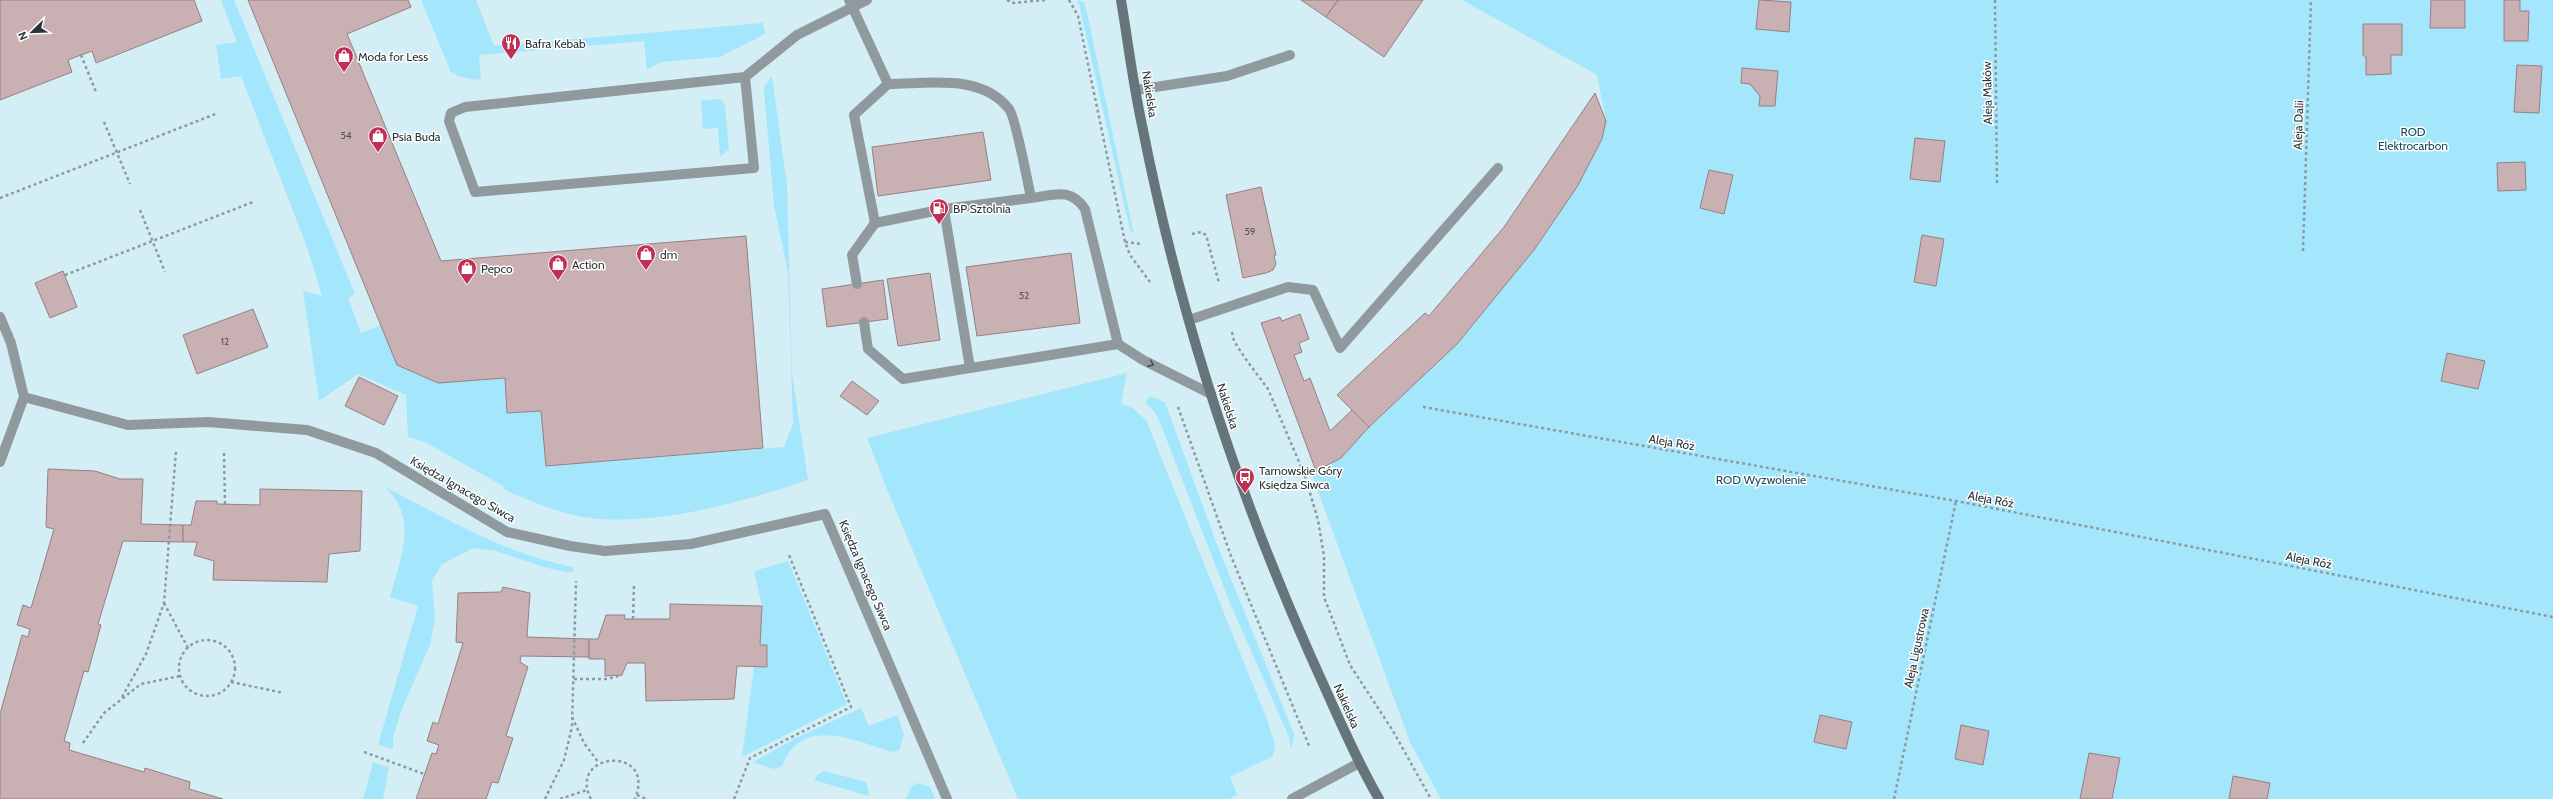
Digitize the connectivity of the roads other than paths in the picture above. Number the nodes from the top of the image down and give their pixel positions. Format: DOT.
graph roads {
  1 [pos="867,0"];
  2 [pos="1121,0"];
  3 [pos="851,3"];
  4 [pos="1290,55"];
  5 [pos="745,77"];
  6 [pos="888,84"];
  7 [pos="1136,90"];
  8 [pos="1498,168"];
  9 [pos="1031,198"];
  10 [pos="944,209"];
  11 [pos="875,223"];
  12 [pos="857,284"];
  13 [pos="0,316"];
  14 [pos="1189,320"];
  15 [pos="864,322"];
  16 [pos="1118,344"];
  17 [pos="970,368"];
  18 [pos="1210,394"];
  19 [pos="24,396"];
  20 [pos="0,462"];
  21 [pos="1359,763"];
  22 [pos="947,799"];
  23 [pos="1292,799"];
  24 [pos="1379,799"];
  1 -- 3 [label="street"];
  2 -- 7 [label="street, Nakielska"];
  3 -- 5 [label="street"];
  3 -- 6 [label="street"];
  4 -- 7 [label="street"];
  5 -- 5 [label="street"];
  6 -- 9 [label="street"];
  6 -- 11 [label="street"];
  7 -- 14 [label="street, Nakielska"];
  8 -- 14 [label="street"];
  9 -- 10 [label="street"];
  9 -- 16 [label="street"];
  10 -- 11 [label="street"];
  10 -- 17 [label="street"];
  11 -- 12 [label="street"];
  13 -- 19 [label="street"];
  14 -- 18 [label="street, Nakielska"];
  15 -- 17 [label="street"];
  16 -- 17 [label="street"];
  16 -- 18 [label="street, one-way"];
  18 -- 21 [label="street, Nakielska"];
  19 -- 20 [label="street"];
  19 -- 22 [label="street, Księdza Ignacego Siwca"];
  21 -- 23 [label="street"];
  21 -- 24 [label="street, Nakielska"];
}
